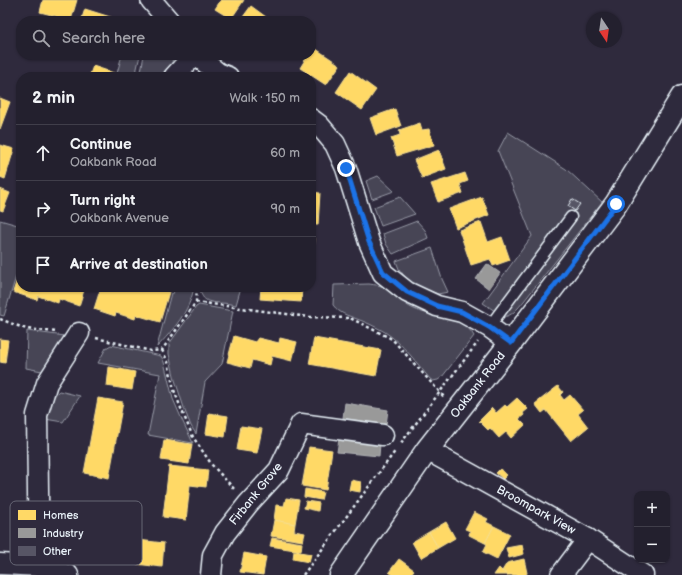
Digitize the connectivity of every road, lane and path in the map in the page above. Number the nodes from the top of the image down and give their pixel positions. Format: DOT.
graph roads {
  1 [pos="151,0"];
  2 [pos="164,16"];
  3 [pos="190,60"];
  4 [pos="201,60"];
  5 [pos="179,72"];
  6 [pos="217,72"];
  7 [pos="682,97"];
  8 [pos="316,123"];
  9 [pos="571,218"];
  10 [pos="197,292"];
  11 [pos="196,302"];
  12 [pos="0,319"];
  13 [pos="489,327"];
  14 [pos="79,333"];
  15 [pos="511,343"];
  16 [pos="162,350"];
  17 [pos="457,411"];
  18 [pos="383,435"];
  19 [pos="427,450"];
  20 [pos="38,501"];
  21 [pos="248,504"];
  22 [pos="588,539"];
  23 [pos="0,564"];
  24 [pos="10,565"];
  25 [pos="20,565"];
  26 [pos="39,566"];
  27 [pos="68,575"];
  28 [pos="211,575"];
  29 [pos="341,575"];
  30 [pos="561,575"];
  31 [pos="643,575"];
  1 -- 2 [label="street"];
  3 -- 5 [label="street"];
  4 -- 6 [label="street"];
  7 -- 15 [label="street, Oakbank Road"];
  8 -- 13 [label="street"];
  9 -- 13 [label="lane"];
  10 -- 11 [label="path"];
  11 -- 16 [label="path"];
  11 -- 17 [label="path"];
  12 -- 14 [label="path"];
  13 -- 15 [label="street"];
  14 -- 16 [label="path"];
  14 -- 20 [label="street"];
  15 -- 17 [label="street, Oakbank Road"];
  16 -- 21 [label="path"];
  17 -- 19 [label="street, Oakbank Road"];
  18 -- 21 [label="street, Firbank Grove"];
  19 -- 22 [label="street, Broompark View"];
  19 -- 29 [label="street, Oakbank Road"];
  21 -- 28 [label="street, Firbank Grove"];
  22 -- 30 [label="street"];
  22 -- 31 [label="street, Broompark View"];
  23 -- 24 [label="street"];
  25 -- 26 [label="street"];
  26 -- 27 [label="street"];
}
